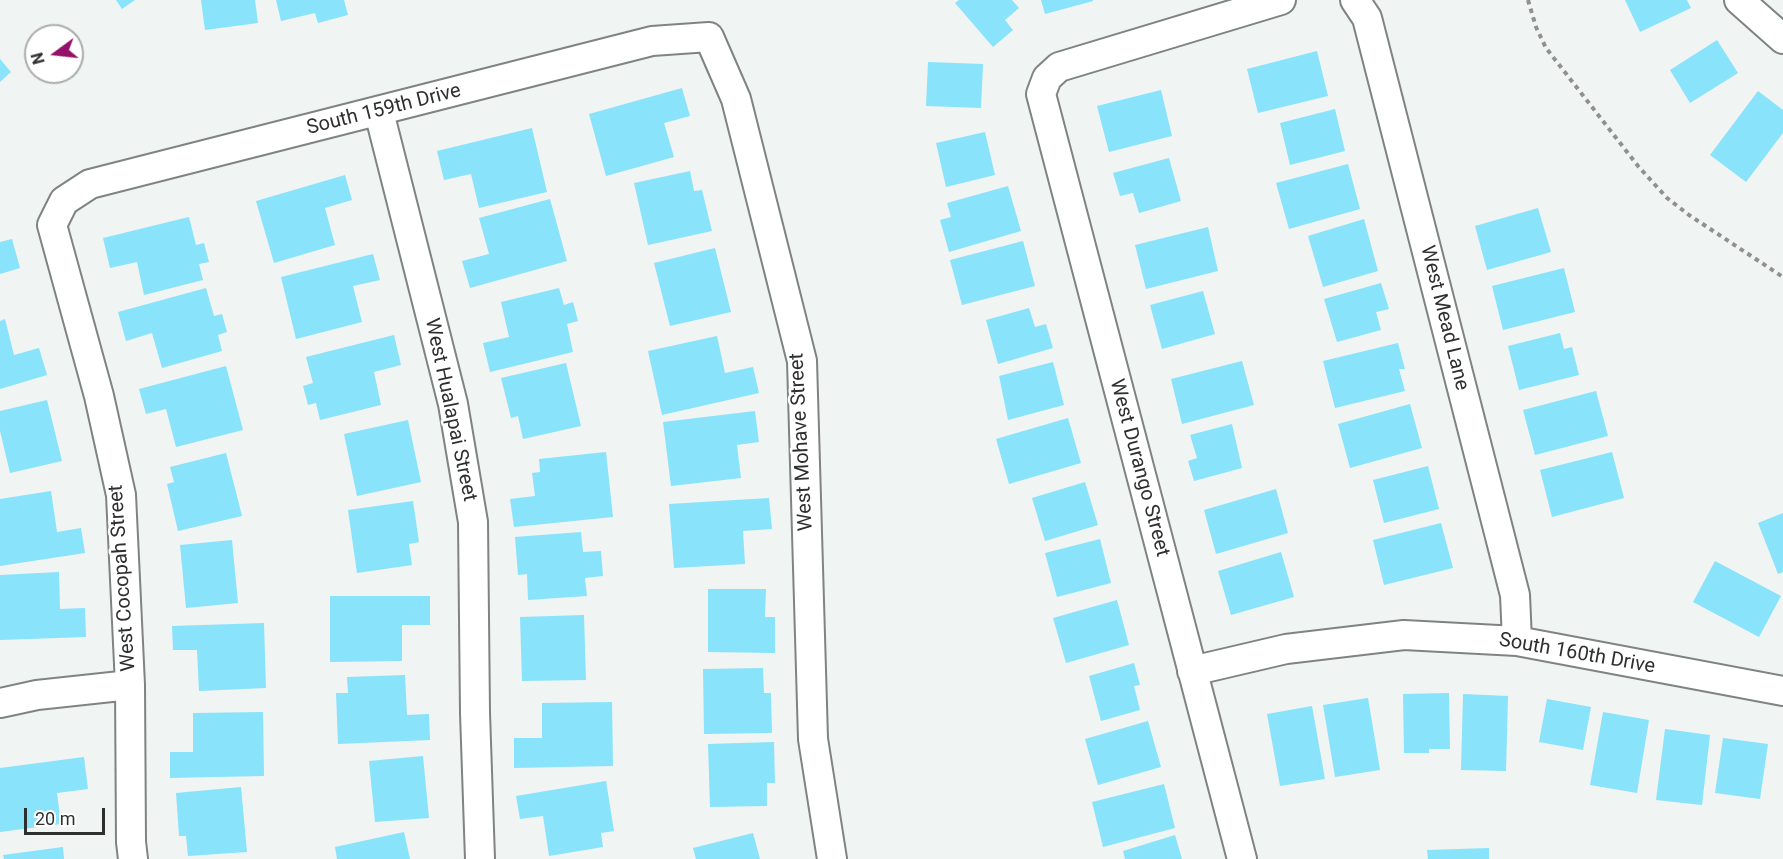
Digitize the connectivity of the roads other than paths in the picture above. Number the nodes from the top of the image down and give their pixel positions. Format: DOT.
graph roads {
  1 [pos="1281,0"];
  2 [pos="1354,0"];
  3 [pos="1739,0"];
  4 [pos="709,38"];
  5 [pos="1783,39"];
  6 [pos="380,112"];
  7 [pos="64,201"];
  8 [pos="1516,641"];
  9 [pos="1192,671"];
  10 [pos="130,685"];
  11 [pos="1783,691"];
  12 [pos="0,703"];
  13 [pos="133,859"];
  14 [pos="480,859"];
  15 [pos="832,859"];
  16 [pos="1242,859"];
  1 -- 9 [label="street, West Durango Street"];
  2 -- 8 [label="street, West Mead Lane"];
  3 -- 5 [label="street"];
  4 -- 6 [label="street, South 159th Drive"];
  4 -- 15 [label="street, West Mohave Street"];
  6 -- 7 [label="street, South 159th Drive"];
  6 -- 14 [label="street, West Hualapai Street"];
  7 -- 10 [label="street, West Cocopah Street"];
  8 -- 9 [label="street, South 160th Drive"];
  8 -- 11 [label="street, South 160th Drive"];
  9 -- 16 [label="street, West Durango Street"];
  10 -- 12 [label="street"];
  10 -- 13 [label="street, West Cocopah Street"];
}
